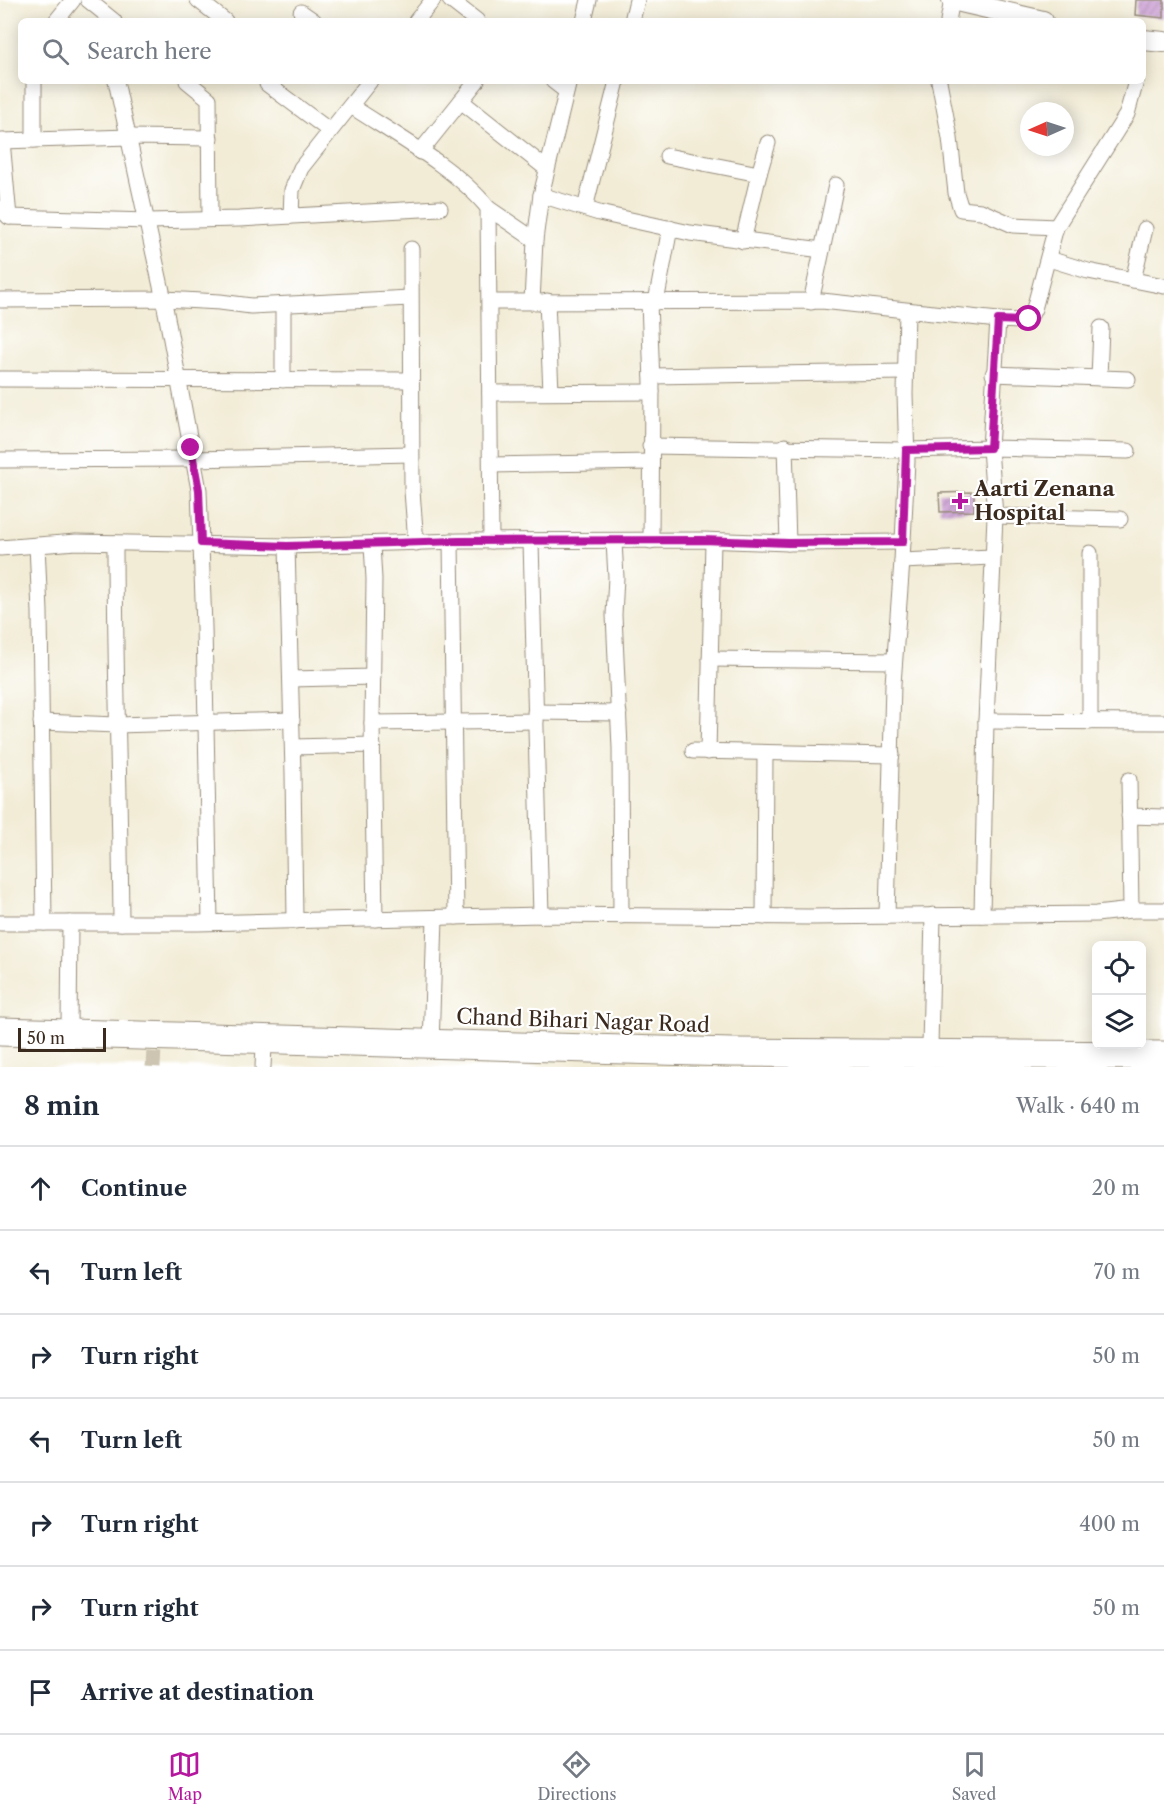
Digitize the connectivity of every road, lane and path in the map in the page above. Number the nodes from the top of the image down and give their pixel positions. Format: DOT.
graph roads {
  1 [pos="73,0"];
  2 [pos="88,0"];
  3 [pos="198,0"];
  4 [pos="450,0"];
  5 [pos="638,0"];
  6 [pos="952,0"];
  7 [pos="588,1"];
  8 [pos="426,3"];
  9 [pos="100,10"];
  10 [pos="58,18"];
  11 [pos="221,18"];
  12 [pos="418,18"];
  13 [pos="473,18"];
  14 [pos="585,18"];
  15 [pos="633,18"];
  16 [pos="949,18"];
  17 [pos="1030,18"];
  18 [pos="1146,41"];
  19 [pos="1164,42"];
  20 [pos="34,84"];
  21 [pos="117,84"];
  22 [pos="192,84"];
  23 [pos="267,84"];
  24 [pos="368,84"];
  25 [pos="475,84"];
  26 [pos="616,84"];
  27 [pos="940,84"];
  28 [pos="1135,84"];
  29 [pos="567,86"];
  30 [pos="461,101"];
  31 [pos="351,106"];
  32 [pos="330,131"];
  33 [pos="129,137"];
  34 [pos="210,138"];
  35 [pos="34,140"];
  36 [pos="768,143"];
  37 [pos="420,152"];
  38 [pos="667,156"];
  39 [pos="547,169"];
  40 [pos="759,174"];
  41 [pos="837,185"];
  42 [pos="541,195"];
  43 [pos="440,208"];
  44 [pos="488,208"];
  45 [pos="585,208"];
  46 [pos="4,213"];
  47 [pos="291,216"];
  48 [pos="210,219"];
  49 [pos="148,221"];
  50 [pos="1056,227"];
  51 [pos="670,228"];
  52 [pos="1145,229"];
  53 [pos="535,240"];
  54 [pos="743,241"];
  55 [pos="411,249"];
  56 [pos="822,250"];
  57 [pos="1049,259"];
  58 [pos="1133,280"];
  59 [pos="1164,286"];
  60 [pos="410,298"];
  61 [pos="164,299"];
  62 [pos="0,300"];
  63 [pos="540,301"];
  64 [pos="490,302"];
  65 [pos="653,302"];
  66 [pos="811,302"];
  67 [pos="283,305"];
  68 [pos="907,311"];
  69 [pos="998,320"];
  70 [pos="1101,328"];
  71 [pos="905,372"];
  72 [pos="993,374"];
  73 [pos="1099,378"];
  74 [pos="0,379"];
  75 [pos="178,379"];
  76 [pos="1128,379"];
  77 [pos="283,380"];
  78 [pos="411,380"];
  79 [pos="652,384"];
  80 [pos="551,392"];
  81 [pos="490,393"];
  82 [pos="650,446"];
  83 [pos="785,447"];
  84 [pos="990,448"];
  85 [pos="906,450"];
  86 [pos="1128,451"];
  87 [pos="411,454"];
  88 [pos="193,459"];
  89 [pos="0,460"];
  90 [pos="650,462"];
  91 [pos="491,465"];
  92 [pos="995,516"];
  93 [pos="1120,519"];
  94 [pos="651,541"];
  95 [pos="712,541"];
  96 [pos="451,542"];
  97 [pos="491,542"];
  98 [pos="531,542"];
  99 [pos="614,542"];
  100 [pos="903,542"];
  101 [pos="115,543"];
  102 [pos="201,543"];
  103 [pos="416,543"];
  104 [pos="788,543"];
  105 [pos="372,544"];
  106 [pos="37,545"];
  107 [pos="287,546"];
  108 [pos="0,548"];
  109 [pos="1090,553"];
  110 [pos="992,557"];
  111 [pos="902,561"];
  112 [pos="710,659"];
  113 [pos="894,661"];
  114 [pos="373,677"];
  115 [pos="291,679"];
  116 [pos="619,713"];
  117 [pos="536,717"];
  118 [pos="292,720"];
  119 [pos="986,721"];
  120 [pos="41,722"];
  121 [pos="454,722"];
  122 [pos="1090,722"];
  123 [pos="372,723"];
  124 [pos="1164,723"];
  125 [pos="206,724"];
  126 [pos="117,725"];
  127 [pos="373,745"];
  128 [pos="293,747"];
  129 [pos="765,753"];
  130 [pos="892,755"];
  131 [pos="1129,780"];
  132 [pos="1129,816"];
  133 [pos="1164,818"];
  134 [pos="1131,910"];
  135 [pos="1164,910"];
  136 [pos="541,915"];
  137 [pos="933,915"];
  138 [pos="982,915"];
  139 [pos="621,916"];
  140 [pos="887,916"];
  141 [pos="456,917"];
  142 [pos="764,917"];
  143 [pos="435,918"];
  144 [pos="375,919"];
  145 [pos="295,921"];
  146 [pos="121,922"];
  147 [pos="210,922"];
  148 [pos="0,923"];
  149 [pos="44,923"];
  150 [pos="70,923"];
  151 [pos="0,1024"];
  152 [pos="69,1027"];
  153 [pos="0,1038"];
  154 [pos="431,1044"];
  155 [pos="264,1046"];
  156 [pos="930,1047"];
  157 [pos="1164,1049"];
  158 [pos="596,1055"];
  159 [pos="1164,1062"];
  160 [pos="978,1064"];
  161 [pos="1098,1065"];
  162 [pos="263,1067"];
  1 -- 10 [label="street"];
  2 -- 9 [label="street"];
  3 -- 11 [label="street"];
  4 -- 13 [label="street"];
  5 -- 15 [label="street"];
  6 -- 16 [label="street"];
  6 -- 17 [label="main road"];
  7 -- 14 [label="street"];
  8 -- 12 [label="street"];
  18 -- 19 [label="main road"];
  20 -- 35 [label="street"];
  21 -- 33 [label="street"];
  22 -- 34 [label="street"];
  23 -- 32 [label="street"];
  24 -- 31 [label="street"];
  25 -- 30 [label="street"];
  26 -- 45 [label="street"];
  27 -- 50 [label="street"];
  28 -- 50 [label="street"];
  29 -- 39 [label="street"];
  30 -- 37 [label="street"];
  30 -- 39 [label="street"];
  31 -- 32 [label="street"];
  31 -- 37 [label="street"];
  32 -- 47 [label="street"];
  33 -- 34 [label="street"];
  33 -- 35 [label="street"];
  33 -- 49 [label="street"];
  34 -- 48 [label="street"];
  35 -- 46 [label="street"];
  36 -- 40 [label="street"];
  37 -- 44 [label="street"];
  38 -- 40 [label="street"];
  39 -- 42 [label="street"];
  40 -- 54 [label="street"];
  41 -- 56 [label="street"];
  42 -- 45 [label="street"];
  42 -- 53 [label="street"];
  43 -- 47 [label="street"];
  44 -- 53 [label="street"];
  44 -- 64 [label="street"];
  45 -- 51 [label="street"];
  46 -- 49 [label="street"];
  47 -- 48 [label="street"];
  48 -- 49 [label="street"];
  49 -- 61 [label="street"];
  50 -- 57 [label="street"];
  51 -- 54 [label="street"];
  51 -- 65 [label="street"];
  52 -- 58 [label="street"];
  53 -- 63 [label="street"];
  54 -- 56 [label="street"];
  55 -- 60 [label="street"];
  56 -- 66 [label="street"];
  57 -- 58 [label="street"];
  57 -- 69 [label="street"];
  58 -- 59 [label="street"];
  60 -- 67 [label="street"];
  60 -- 78 [label="street"];
  61 -- 62 [label="street"];
  61 -- 67 [label="street"];
  61 -- 75 [label="street"];
  63 -- 64 [label="street"];
  63 -- 65 [label="street"];
  63 -- 80 [label="street"];
  64 -- 81 [label="street"];
  65 -- 66 [label="street"];
  65 -- 79 [label="street"];
  66 -- 68 [label="street"];
  67 -- 77 [label="street"];
  68 -- 69 [label="street"];
  68 -- 71 [label="street"];
  69 -- 72 [label="street"];
  70 -- 73 [label="street"];
  71 -- 79 [label="street"];
  71 -- 85 [label="street"];
  72 -- 73 [label="street"];
  72 -- 84 [label="street"];
  73 -- 76 [label="street"];
  74 -- 75 [label="street"];
  75 -- 77 [label="street"];
  75 -- 88 [label="street"];
  77 -- 78 [label="street"];
  78 -- 87 [label="street"];
  79 -- 80 [label="street"];
  79 -- 82 [label="street"];
  80 -- 81 [label="street"];
  81 -- 91 [label="street"];
  82 -- 83 [label="street"];
  82 -- 90 [label="street"];
  83 -- 85 [label="street"];
  83 -- 104 [label="street"];
  84 -- 85 [label="street"];
  84 -- 86 [label="street"];
  84 -- 92 [label="street"];
  85 -- 100 [label="street"];
  87 -- 88 [label="street"];
  87 -- 103 [label="street"];
  88 -- 89 [label="street"];
  88 -- 102 [label="street"];
  90 -- 91 [label="street"];
  90 -- 94 [label="street"];
  91 -- 97 [label="street"];
  92 -- 93 [label="street"];
  92 -- 110 [label="street"];
  94 -- 95 [label="street"];
  94 -- 99 [label="street"];
  95 -- 104 [label="street"];
  95 -- 112 [label="street"];
  96 -- 97 [label="street"];
  96 -- 103 [label="street"];
  96 -- 121 [label="street"];
  97 -- 98 [label="street"];
  98 -- 99 [label="street"];
  98 -- 117 [label="street"];
  99 -- 116 [label="street"];
  100 -- 104 [label="street"];
  100 -- 111 [label="street"];
  101 -- 102 [label="street"];
  101 -- 106 [label="street"];
  101 -- 126 [label="street"];
  102 -- 107 [label="street"];
  102 -- 125 [label="street"];
  103 -- 105 [label="street"];
  105 -- 107 [label="street"];
  105 -- 114 [label="street"];
  106 -- 108 [label="street"];
  106 -- 120 [label="street"];
  107 -- 115 [label="street"];
  109 -- 122 [label="street"];
  110 -- 111 [label="street"];
  110 -- 119 [label="street"];
  111 -- 113 [label="street"];
  112 -- 113 [label="street"];
  112 -- 129 [label="street"];
  113 -- 130 [label="street"];
  114 -- 115 [label="street"];
  114 -- 123 [label="street"];
  115 -- 118 [label="street"];
  116 -- 117 [label="street"];
  116 -- 139 [label="street"];
  117 -- 121 [label="street"];
  117 -- 136 [label="street"];
  118 -- 125 [label="street"];
  118 -- 128 [label="street"];
  119 -- 122 [label="street"];
  119 -- 138 [label="street"];
  120 -- 126 [label="street"];
  120 -- 149 [label="street"];
  121 -- 123 [label="street"];
  121 -- 141 [label="street"];
  122 -- 124 [label="street"];
  123 -- 127 [label="street"];
  125 -- 126 [label="street"];
  125 -- 147 [label="street"];
  126 -- 146 [label="street"];
  127 -- 128 [label="street"];
  127 -- 144 [label="street"];
  128 -- 145 [label="street"];
  129 -- 130 [label="street"];
  129 -- 142 [label="street"];
  130 -- 140 [label="street"];
  131 -- 132 [label="street"];
  132 -- 133 [label="street"];
  132 -- 134 [label="street"];
  134 -- 135 [label="street"];
  134 -- 138 [label="street"];
  136 -- 139 [label="street"];
  136 -- 141 [label="street"];
  137 -- 138 [label="street"];
  137 -- 140 [label="street"];
  137 -- 156 [label="street"];
  139 -- 142 [label="street"];
  140 -- 142 [label="street"];
  141 -- 143 [label="street"];
  143 -- 144 [label="street"];
  143 -- 154 [label="street"];
  144 -- 145 [label="street"];
  145 -- 147 [label="street"];
  146 -- 147 [label="street"];
  146 -- 150 [label="street"];
  148 -- 149 [label="street"];
  149 -- 150 [label="street"];
  150 -- 152 [label="street"];
  151 -- 152 [label="street, Chand Bihari Nagar Road"];
  152 -- 154 [label="street, Chand Bihari Nagar Road"];
  153 -- 155 [label="street, Chand Bihari Nagar Road"];
  154 -- 155 [label="street, Chand Bihari Nagar Road"];
  154 -- 158 [label="street, Chand Bihari Nagar Road"];
  155 -- 162 [label="street"];
  156 -- 157 [label="street, Chand Bihari Nagar Road"];
  156 -- 158 [label="street, Chand Bihari Nagar Road"];
  158 -- 160 [label="street, Chand Bihari Nagar Road"];
  159 -- 161 [label="street, Chand Bihari Nagar Road"];
  160 -- 161 [label="street, Chand Bihari Nagar Road"];
}
